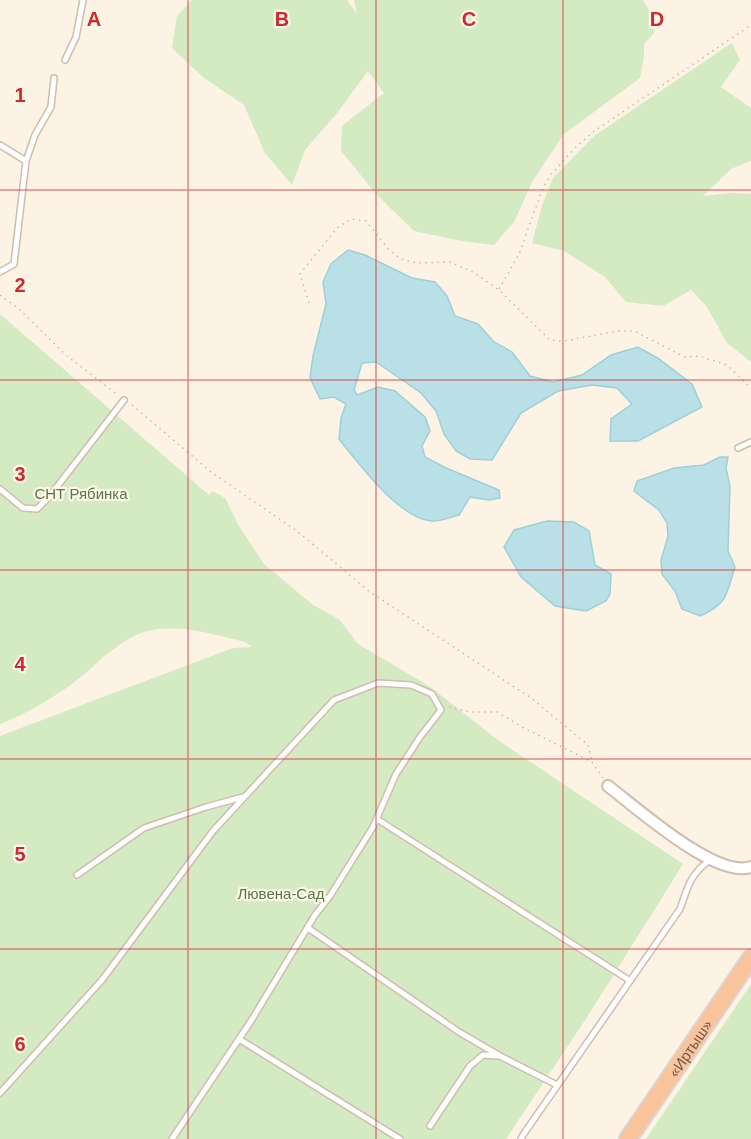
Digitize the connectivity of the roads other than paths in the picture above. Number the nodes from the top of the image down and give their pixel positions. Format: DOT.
graph roads {
  1 [pos="83,0"];
  2 [pos="65,60"];
  3 [pos="54,78"];
  4 [pos="0,145"];
  5 [pos="26,161"];
  6 [pos="0,272"];
  7 [pos="124,400"];
  8 [pos="751,442"];
  9 [pos="738,448"];
  10 [pos="0,489"];
  11 [pos="608,786"];
  12 [pos="244,797"];
  13 [pos="377,819"];
  14 [pos="710,860"];
  15 [pos="751,867"];
  16 [pos="77,875"];
  17 [pos="308,928"];
  18 [pos="751,958"];
  19 [pos="629,980"];
  20 [pos="239,1039"];
  21 [pos="500,1056"];
  22 [pos="557,1084"];
  23 [pos="0,1093"];
  24 [pos="430,1126"];
  25 [pos="172,1139"];
  26 [pos="400,1139"];
  27 [pos="522,1139"];
  28 [pos="628,1139"];
  1 -- 2 [label="lane"];
  3 -- 5 [label="lane"];
  4 -- 5 [label="lane"];
  5 -- 6 [label="lane"];
  7 -- 10 [label="lane"];
  8 -- 9 [label="lane"];
  11 -- 14 [label="street"];
  12 -- 13 [label="lane"];
  12 -- 16 [label="lane"];
  12 -- 23 [label="lane"];
  13 -- 17 [label="lane"];
  13 -- 19 [label="lane"];
  14 -- 15 [label="street"];
  14 -- 19 [label="lane"];
  17 -- 20 [label="lane"];
  17 -- 21 [label="lane"];
  18 -- 28 [label="highway, «Иртыш»"];
  19 -- 22 [label="lane"];
  20 -- 25 [label="lane"];
  20 -- 26 [label="lane"];
  21 -- 22 [label="lane"];
  21 -- 24 [label="lane"];
  22 -- 27 [label="lane"];
}
